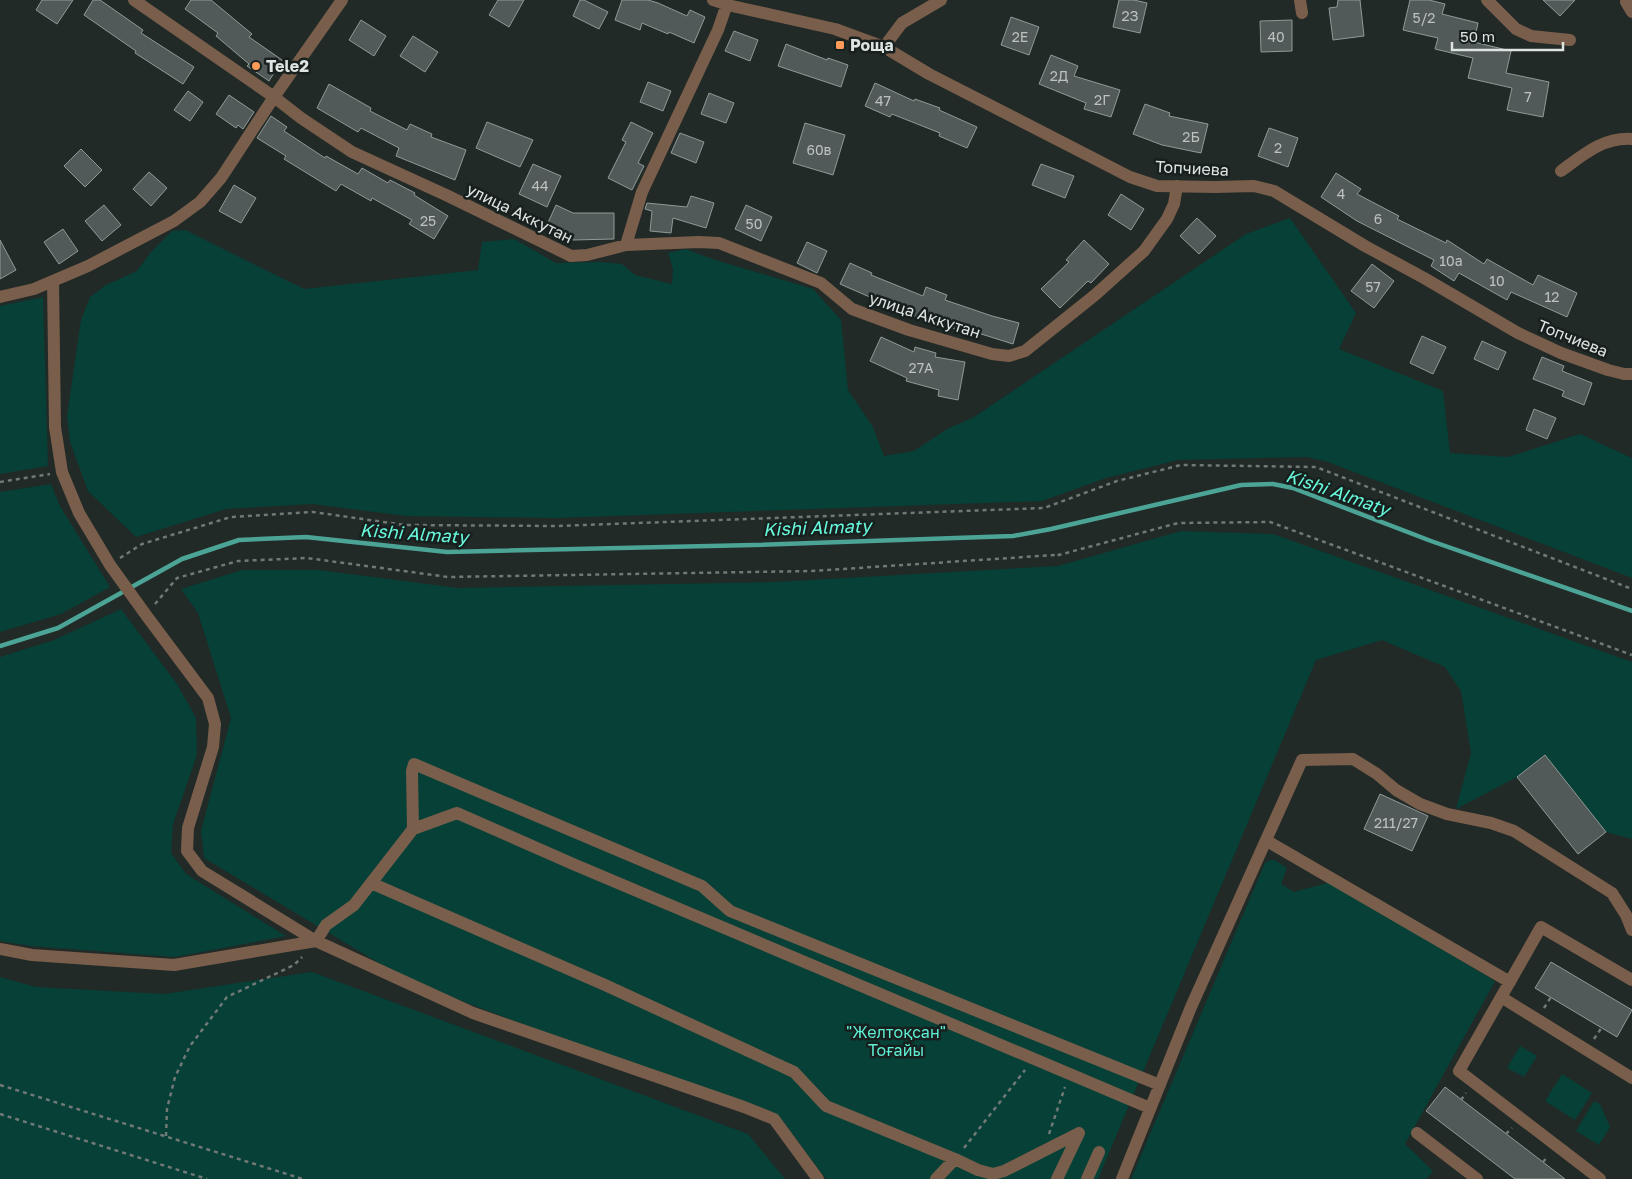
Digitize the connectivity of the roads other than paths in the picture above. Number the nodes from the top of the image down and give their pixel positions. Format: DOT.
graph roads {
  1 [pos="134,0"];
  2 [pos="342,0"];
  3 [pos="713,0"];
  4 [pos="941,0"];
  5 [pos="1300,0"];
  6 [pos="1487,0"];
  7 [pos="727,4"];
  8 [pos="1302,14"];
  9 [pos="1570,40"];
  10 [pos="884,47"];
  11 [pos="274,97"];
  12 [pos="1632,139"];
  13 [pos="1561,171"];
  14 [pos="1177,186"];
  15 [pos="626,245"];
  16 [pos="54,281"];
  17 [pos="0,297"];
  18 [pos="1632,374"];
  19 [pos="413,829"];
  20 [pos="1267,841"];
  21 [pos="371,883"];
  22 [pos="1632,930"];
  23 [pos="316,941"];
  24 [pos="0,949"];
  25 [pos="1632,980"];
  26 [pos="1510,982"];
  27 [pos="1501,997"];
  28 [pos="1632,1078"];
  29 [pos="1160,1085"];
  30 [pos="1150,1108"];
  31 [pos="1417,1133"];
  32 [pos="1099,1152"];
  33 [pos="956,1159"];
  34 [pos="818,1179"];
  35 [pos="936,1179"];
  36 [pos="1058,1179"];
  37 [pos="1087,1179"];
  38 [pos="1122,1179"];
  39 [pos="1477,1179"];
  40 [pos="1600,1179"];
  1 -- 11 [label="street, улица Аккутан"];
  2 -- 11 [label="street"];
  3 -- 7 [label="street, Топчиева"];
  4 -- 10 [label="street"];
  5 -- 8 [label="street"];
  6 -- 9 [label="street"];
  7 -- 10 [label="street, Топчиева"];
  7 -- 15 [label="street"];
  10 -- 14 [label="street, Топчиева"];
  11 -- 15 [label="street, улица Аккутан"];
  11 -- 16 [label="street"];
  12 -- 13 [label="street"];
  14 -- 15 [label="street, улица Аккутан"];
  14 -- 18 [label="street, Топчиева"];
  16 -- 17 [label="street"];
  16 -- 23 [label="street"];
  19 -- 21 [label="street"];
  19 -- 29 [label="street"];
  19 -- 30 [label="street"];
  20 -- 22 [label="street"];
  20 -- 26 [label="street"];
  20 -- 29 [label="street"];
  21 -- 23 [label="street"];
  21 -- 33 [label="street"];
  23 -- 24 [label="street"];
  23 -- 34 [label="street"];
  25 -- 26 [label="street"];
  26 -- 27 [label="street"];
  27 -- 28 [label="street"];
  27 -- 40 [label="street"];
  29 -- 30 [label="street"];
  30 -- 38 [label="street"];
  31 -- 39 [label="street"];
  32 -- 37 [label="street"];
  33 -- 35 [label="street"];
  33 -- 36 [label="street"];
}
